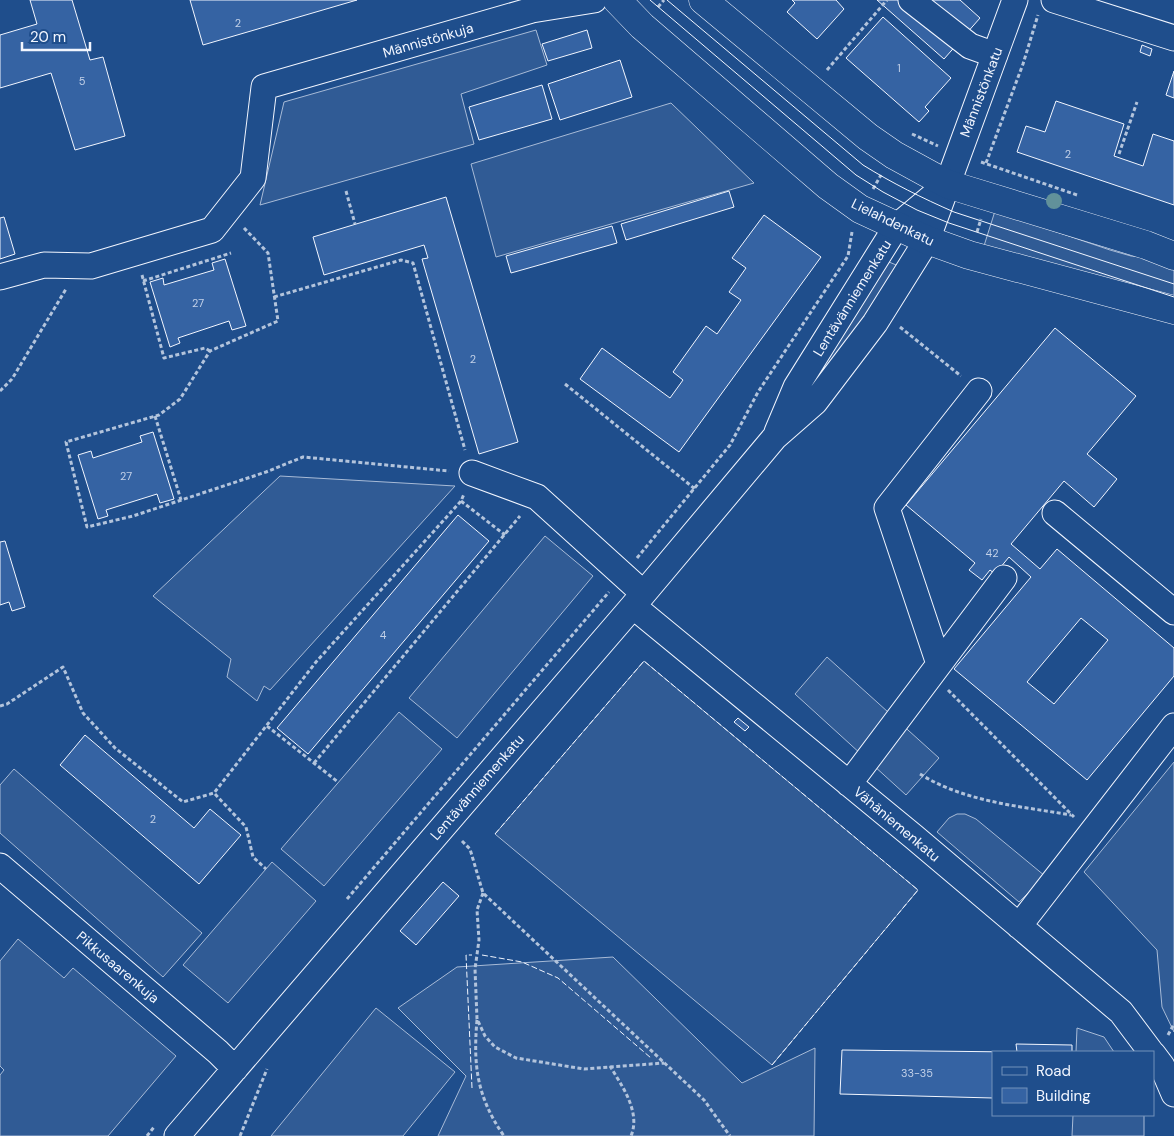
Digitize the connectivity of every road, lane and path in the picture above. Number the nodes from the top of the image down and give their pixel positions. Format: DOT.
graph roads {
  1 [pos="594,0"];
  2 [pos="617,0"];
  3 [pos="703,0"];
  4 [pos="887,0"];
  5 [pos="911,0"];
  6 [pos="1015,0"];
  7 [pos="1047,5"];
  8 [pos="1174,38"];
  9 [pos="996,55"];
  10 [pos="827,71"];
  11 [pos="1137,102"];
  12 [pos="1119,154"];
  13 [pos="986,163"];
  14 [pos="884,171"];
  15 [pos="947,184"];
  16 [pos="346,191"];
  17 [pos="860,209"];
  18 [pos="983,214"];
  19 [pos="239,222"];
  20 [pos="356,224"];
  21 [pos="896,227"];
  22 [pos="975,239"];
  23 [pos="927,240"];
  24 [pos="135,253"];
  25 [pos="231,253"];
  26 [pos="1174,256"];
  27 [pos="91,266"];
  28 [pos="0,277"];
  29 [pos="143,281"];
  30 [pos="274,297"];
  31 [pos="1174,310"];
  32 [pos="900,327"];
  33 [pos="210,351"];
  34 [pos="565,384"];
  35 [pos="0,391"];
  36 [pos="979,391"];
  37 [pos="156,416"];
  38 [pos="775,437"];
  39 [pos="472,474"];
  40 [pos="695,489"];
  41 [pos="537,497"];
  42 [pos="181,500"];
  43 [pos="461,501"];
  44 [pos="1055,513"];
  45 [pos="505,535"];
  46 [pos="623,574"];
  47 [pos="1004,578"];
  48 [pos="638,600"];
  49 [pos="1174,612"];
  50 [pos="939,664"];
  51 [pos="0,706"];
  52 [pos="267,726"];
  53 [pos="1174,726"];
  54 [pos="314,763"];
  55 [pos="920,774"];
  56 [pos="338,782"];
  57 [pos="849,784"];
  58 [pos="214,793"];
  59 [pos="425,806"];
  60 [pos="1072,815"];
  61 [pos="446,824"];
  62 [pos="1091,834"];
  63 [pos="0,866"];
  64 [pos="266,869"];
  65 [pos="484,893"];
  66 [pos="341,906"];
  67 [pos="1019,926"];
  68 [pos="477,1019"];
  69 [pos="1150,1051"];
  70 [pos="1154,1056"];
  71 [pos="664,1062"];
  72 [pos="610,1066"];
  73 [pos="235,1069"];
  74 [pos="1174,1094"];
  75 [pos="168,1129"];
  76 [pos="147,1136"];
  77 [pos="504,1136"];
  78 [pos="631,1136"];
  79 [pos="730,1136"];
  1 -- 24 [label="street, Männistönkuja"];
  2 -- 17 [label="main road, Lielahdenkatu"];
  3 -- 15 [label="main road"];
  4 -- 10 [label="path"];
  5 -- 9 [label="street"];
  6 -- 9 [label="street, Männistönkatu"];
  7 -- 8 [label="street"];
  7 -- 13 [label="path"];
  9 -- 15 [label="street, Männistönkatu"];
  11 -- 12 [label="path"];
  14 -- 17 [label="path"];
  15 -- 21 [label="street, Lentävänniemenkatu"];
  15 -- 23 [label="street, Lentävänniemenkatu"];
  15 -- 26 [label="main road"];
  16 -- 20 [label="path"];
  17 -- 21 [label="main road, Lielahdenkatu"];
  17 -- 40 [label="path"];
  18 -- 22 [label="path"];
  19 -- 30 [label="path"];
  21 -- 23 [label="main road, Lielahdenkatu"];
  21 -- 38 [label="street, Lentävänniemenkatu"];
  23 -- 31 [label="main road, Lielahdenkatu"];
  23 -- 38 [label="street, Lentävänniemenkatu"];
  24 -- 27 [label="street"];
  24 -- 29 [label="path"];
  25 -- 29 [label="path"];
  27 -- 28 [label="street"];
  27 -- 35 [label="path"];
  29 -- 33 [label="path"];
  30 -- 33 [label="path"];
  30 -- 39 [label="path"];
  32 -- 36 [label="path"];
  33 -- 37 [label="path"];
  34 -- 40 [label="path"];
  36 -- 50 [label="street"];
  37 -- 42 [label="path"];
  37 -- 42 [label="path"];
  38 -- 48 [label="street, Lentävänniemenkatu"];
  39 -- 41 [label="street"];
  39 -- 42 [label="path"];
  39 -- 43 [label="path"];
  40 -- 46 [label="path"];
  41 -- 45 [label="path"];
  41 -- 46 [label="street, Vähäniemenkatu"];
  43 -- 45 [label="path"];
  43 -- 52 [label="path"];
  44 -- 49 [label="street"];
  45 -- 54 [label="path"];
  46 -- 48 [label="street, Vähäniemenkatu"];
  46 -- 59 [label="path"];
  47 -- 50 [label="street"];
  48 -- 57 [label="street, Vähäniemenkatu"];
  48 -- 61 [label="street, Lentävänniemenkatu"];
  50 -- 57 [label="street"];
  50 -- 60 [label="path"];
  51 -- 58 [label="path"];
  52 -- 54 [label="path"];
  52 -- 58 [label="path"];
  53 -- 62 [label="street"];
  54 -- 56 [label="path"];
  55 -- 60 [label="path"];
  57 -- 67 [label="street, Vähäniemenkatu"];
  58 -- 64 [label="path"];
  59 -- 61 [label="path"];
  59 -- 66 [label="path"];
  60 -- 62 [label="path"];
  61 -- 65 [label="path"];
  61 -- 73 [label="street, Lentävänniemenkatu"];
  62 -- 67 [label="street"];
  63 -- 73 [label="street, Pikkusaarenkuja"];
  65 -- 68 [label="path"];
  65 -- 71 [label="path"];
  67 -- 69 [label="street, Vähäniemenkatu"];
  68 -- 72 [label="path"];
  68 -- 77 [label="path"];
  70 -- 74 [label="street, Vähäniemenkatu"];
  71 -- 72 [label="path"];
  71 -- 79 [label="path"];
  72 -- 78 [label="path"];
  73 -- 75 [label="street, Lentävänniemenkatu"];
  75 -- 76 [label="path"];
}
